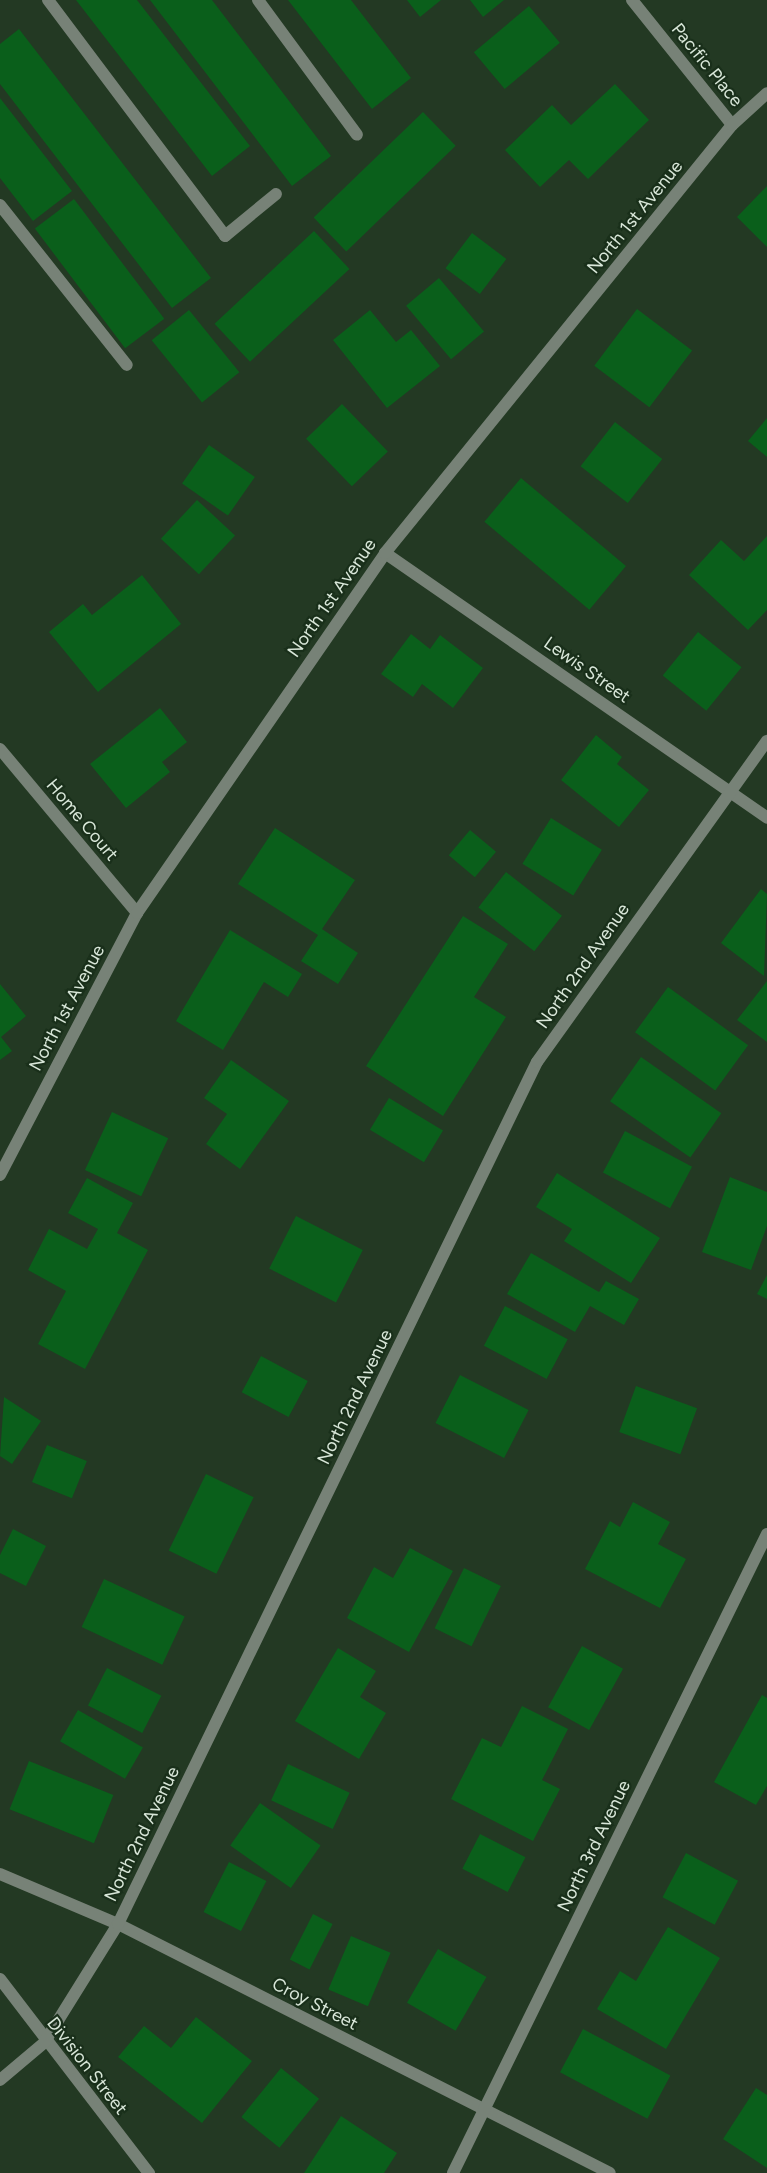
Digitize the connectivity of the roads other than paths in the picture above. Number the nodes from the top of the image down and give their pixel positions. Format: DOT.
graph roads {
  1 [pos="48,0"];
  2 [pos="258,0"];
  3 [pos="632,0"];
  4 [pos="767,93"];
  5 [pos="732,125"];
  6 [pos="357,135"];
  7 [pos="276,194"];
  8 [pos="0,205"];
  9 [pos="127,365"];
  10 [pos="385,552"];
  11 [pos="767,741"];
  12 [pos="0,749"];
  13 [pos="728,790"];
  14 [pos="767,818"];
  15 [pos="137,914"];
  16 [pos="0,1175"];
  17 [pos="767,1534"];
  18 [pos="0,1874"];
  19 [pos="118,1924"];
  20 [pos="0,1979"];
  21 [pos="44,2043"];
  22 [pos="0,2080"];
  23 [pos="485,2110"];
  24 [pos="149,2173"];
  25 [pos="453,2173"];
  26 [pos="610,2173"];
  1 -- 7 [label="street"];
  2 -- 6 [label="street"];
  3 -- 5 [label="street, Pacific Place"];
  4 -- 5 [label="street, North 1st Avenue"];
  5 -- 10 [label="street, North 1st Avenue"];
  8 -- 9 [label="street"];
  10 -- 13 [label="street, Lewis Street"];
  10 -- 15 [label="street, North 1st Avenue"];
  11 -- 13 [label="street, North 2nd Avenue"];
  12 -- 15 [label="street, Home Court"];
  13 -- 14 [label="street, Lewis Street"];
  13 -- 19 [label="street, North 2nd Avenue"];
  15 -- 16 [label="street, North 1st Avenue"];
  17 -- 23 [label="street, North 3rd Avenue"];
  18 -- 19 [label="street, Croy Street"];
  19 -- 21 [label="street, North 2nd Avenue"];
  19 -- 23 [label="street, Croy Street"];
  20 -- 21 [label="street, Division Street"];
  21 -- 22 [label="street, North 2nd Avenue"];
  21 -- 24 [label="street, Division Street"];
  23 -- 25 [label="street, North 3rd Avenue"];
  23 -- 26 [label="street, Croy Street"];
}
